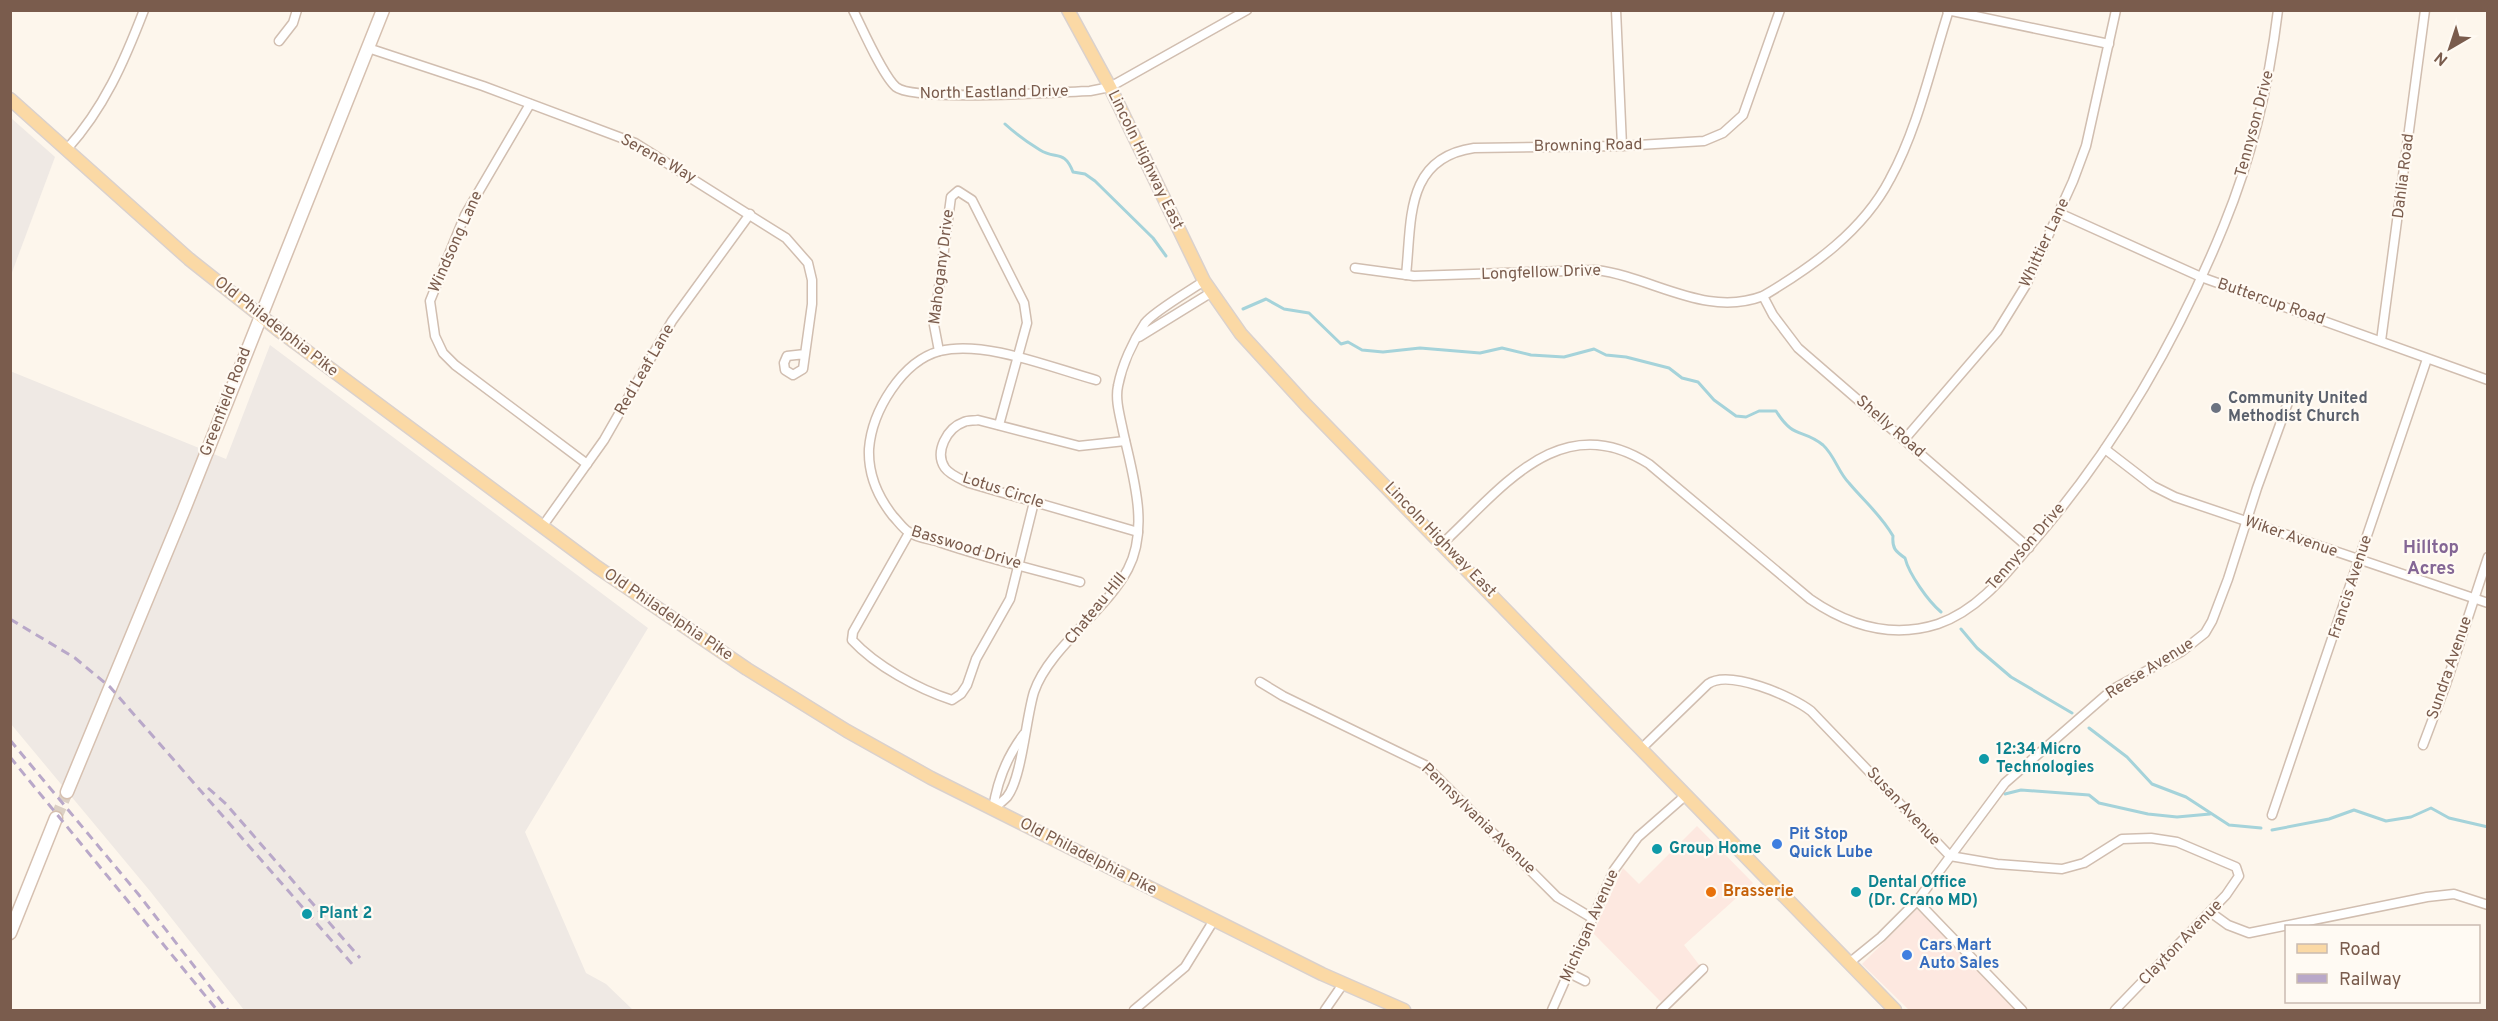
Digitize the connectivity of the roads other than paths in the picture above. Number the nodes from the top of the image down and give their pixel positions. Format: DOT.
graph roads {
  1 [pos="144,10"];
  2 [pos="297,10"];
  3 [pos="383,10"];
  4 [pos="853,10"];
  5 [pos="1068,10"];
  6 [pos="1247,10"];
  7 [pos="1616,10"];
  8 [pos="1780,10"];
  9 [pos="2116,10"];
  10 [pos="2278,10"];
  11 [pos="2425,10"];
  12 [pos="1948,11"];
  13 [pos="279,41"];
  14 [pos="2109,44"];
  15 [pos="368,48"];
  16 [pos="1110,87"];
  17 [pos="10,99"];
  18 [pos="530,104"];
  19 [pos="1622,146"];
  20 [pos="67,149"];
  21 [pos="2059,213"];
  22 [pos="750,214"];
  23 [pos="1355,268"];
  24 [pos="1406,275"];
  25 [pos="2201,277"];
  26 [pos="1204,281"];
  27 [pos="1212,292"];
  28 [pos="1763,296"];
  29 [pos="260,315"];
  30 [pos="1138,338"];
  31 [pos="2381,341"];
  32 [pos="939,351"];
  33 [pos="805,354"];
  34 [pos="1017,358"];
  35 [pos="2427,359"];
  36 [pos="1096,380"];
  37 [pos="2487,380"];
  38 [pos="2290,397"];
  39 [pos="999,425"];
  40 [pos="1904,440"];
  41 [pos="1125,441"];
  42 [pos="2105,449"];
  43 [pos="587,464"];
  44 [pos="1034,502"];
  45 [pos="2246,521"];
  46 [pos="542,527"];
  47 [pos="1138,532"];
  48 [pos="909,533"];
  49 [pos="1443,543"];
  50 [pos="2029,548"];
  51 [pos="2487,557"];
  52 [pos="2360,561"];
  53 [pos="1018,564"];
  54 [pos="1080,582"];
  55 [pos="2474,598"];
  56 [pos="2487,603"];
  57 [pos="1260,682"];
  58 [pos="1024,733"];
  59 [pos="2423,745"];
  60 [pos="1642,748"];
  61 [pos="67,792"];
  62 [pos="1686,795"];
  63 [pos="993,809"];
  64 [pos="2272,815"];
  65 [pos="56,818"];
  66 [pos="1950,856"];
  67 [pos="2239,871"];
  68 [pos="1917,901"];
  69 [pos="2487,905"];
  70 [pos="2210,912"];
  71 [pos="1592,918"];
  72 [pos="1214,920"];
  73 [pos="2288,925"];
  74 [pos="2285,926"];
  75 [pos="10,933"];
  76 [pos="1849,963"];
  77 [pos="1703,969"];
  78 [pos="1569,973"];
  79 [pos="1585,981"];
  80 [pos="1342,984"];
  81 [pos="2121,1009"];
  82 [pos="1555,1010"];
  83 [pos="1134,1011"];
  84 [pos="1325,1011"];
  85 [pos="1404,1011"];
  86 [pos="1660,1011"];
  87 [pos="1894,1011"];
  88 [pos="2022,1011"];
  1 -- 20 [label="street"];
  2 -- 13 [label="street"];
  3 -- 15 [label="main road, Greenfield Road"];
  4 -- 16 [label="street, North Eastland Drive"];
  5 -- 16 [label="main road, Lincoln Highway East"];
  6 -- 16 [label="street"];
  7 -- 19 [label="street"];
  8 -- 19 [label="street, Browning Road"];
  9 -- 14 [label="street, Whittier Lane"];
  10 -- 25 [label="street, Tennyson Drive"];
  11 -- 31 [label="street, Dahlia Road"];
  12 -- 14 [label="street"];
  12 -- 28 [label="street, Longfellow Drive"];
  14 -- 21 [label="street, Whittier Lane"];
  15 -- 18 [label="street, Serene Way"];
  15 -- 29 [label="main road, Greenfield Road"];
  16 -- 26 [label="main road, Lincoln Highway East"];
  17 -- 20 [label="main road, Old Philadelphia Pike"];
  18 -- 22 [label="street, Serene Way"];
  18 -- 43 [label="street, Windsong Lane"];
  19 -- 24 [label="street, Browning Road"];
  20 -- 29 [label="main road, Old Philadelphia Pike"];
  21 -- 25 [label="street, Buttercup Road"];
  21 -- 40 [label="street, Whittier Lane"];
  22 -- 33 [label="street, Serene Way"];
  22 -- 43 [label="street, Red Leaf Lane"];
  23 -- 24 [label="street, Longfellow Drive"];
  24 -- 28 [label="street, Longfellow Drive"];
  25 -- 31 [label="street, Buttercup Road"];
  25 -- 42 [label="street, Tennyson Drive"];
  26 -- 27 [label="main road, Lincoln Highway East"];
  26 -- 30 [label="street, Chateau Hill"];
  27 -- 30 [label="street"];
  27 -- 49 [label="main road, Lincoln Highway East"];
  28 -- 40 [label="street, Shelly Road"];
  29 -- 46 [label="main road, Old Philadelphia Pike"];
  29 -- 61 [label="main road, Greenfield Road"];
  30 -- 41 [label="street, Chateau Hill"];
  31 -- 35 [label="street, Buttercup Road"];
  32 -- 34 [label="street, Basswood Drive"];
  32 -- 34 [label="street, Mahogany Drive"];
  32 -- 48 [label="street, Basswood Drive"];
  34 -- 36 [label="street, Basswood Drive"];
  34 -- 39 [label="street, Mahogany Drive"];
  35 -- 37 [label="street, Buttercup Road"];
  35 -- 52 [label="street, Francis Avenue"];
  38 -- 45 [label="street, Reese Avenue"];
  39 -- 41 [label="street, Lotus Circle"];
  39 -- 44 [label="street, Lotus Circle"];
  40 -- 50 [label="street, Shelly Road"];
  41 -- 47 [label="street, Chateau Hill"];
  42 -- 45 [label="street, Wiker Avenue"];
  42 -- 50 [label="street, Tennyson Drive"];
  43 -- 46 [label="street, Red Leaf Lane"];
  44 -- 47 [label="street, Lotus Circle"];
  44 -- 53 [label="street"];
  45 -- 52 [label="street, Wiker Avenue"];
  45 -- 66 [label="street, Reese Avenue"];
  46 -- 63 [label="main road, Old Philadelphia Pike"];
  47 -- 58 [label="street, Chateau Hill"];
  48 -- 53 [label="street, Basswood Drive"];
  48 -- 53 [label="street"];
  49 -- 50 [label="street, Tennyson Drive"];
  49 -- 60 [label="main road, Lincoln Highway East"];
  51 -- 55 [label="street, Sundra Avenue"];
  52 -- 55 [label="street, Wiker Avenue"];
  52 -- 64 [label="street, Francis Avenue"];
  53 -- 54 [label="street, Basswood Drive"];
  55 -- 56 [label="street, Wiker Avenue"];
  55 -- 59 [label="street, Sundra Avenue"];
  57 -- 71 [label="street, Pennsylvania Avenue"];
  58 -- 63 [label="street, Chateau Hill"];
  58 -- 63 [label="street, Chateau Hill"];
  60 -- 62 [label="main road, Lincoln Highway East"];
  60 -- 66 [label="street, Susan Avenue"];
  62 -- 71 [label="street, Michigan Avenue"];
  62 -- 76 [label="main road, Lincoln Highway East"];
  63 -- 72 [label="main road, Old Philadelphia Pike"];
  65 -- 75 [label="main road"];
  66 -- 67 [label="street, Susan Avenue"];
  66 -- 68 [label="street, Reese Avenue"];
  67 -- 70 [label="street, Clayton Avenue"];
  68 -- 76 [label="street, Reese Avenue"];
  68 -- 88 [label="street"];
  69 -- 73 [label="street"];
  70 -- 74 [label="street"];
  70 -- 81 [label="street, Clayton Avenue"];
  71 -- 78 [label="street, Michigan Avenue"];
  72 -- 80 [label="main road, Old Philadelphia Pike"];
  72 -- 83 [label="street"];
  76 -- 87 [label="main road, Lincoln Highway East"];
  77 -- 86 [label="street"];
  78 -- 79 [label="street"];
  78 -- 82 [label="street, Michigan Avenue"];
  80 -- 84 [label="street"];
  80 -- 85 [label="main road, Old Philadelphia Pike"];
}
